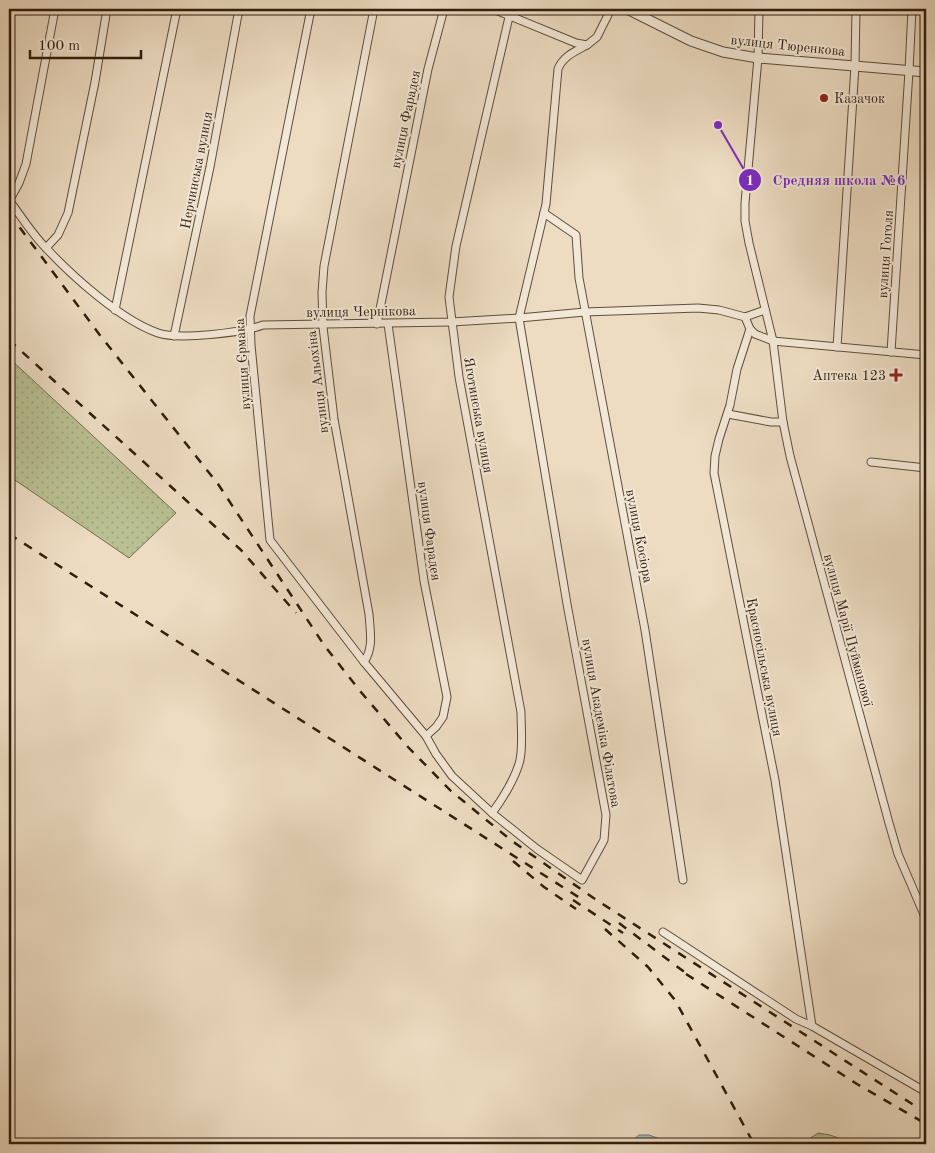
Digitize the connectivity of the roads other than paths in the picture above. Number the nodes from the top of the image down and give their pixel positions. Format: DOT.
graph roads {
  1 [pos="55,9"];
  2 [pos="107,9"];
  3 [pos="177,9"];
  4 [pos="239,9"];
  5 [pos="310,9"];
  6 [pos="374,9"];
  7 [pos="444,9"];
  8 [pos="493,9"];
  9 [pos="611,9"];
  10 [pos="627,9"];
  11 [pos="759,9"];
  12 [pos="856,9"];
  13 [pos="912,9"];
  14 [pos="509,17"];
  15 [pos="587,45"];
  16 [pos="758,58"];
  17 [pos="855,66"];
  18 [pos="909,71"];
  19 [pos="926,72"];
  20 [pos="9,201"];
  21 [pos="544,213"];
  22 [pos="46,248"];
  23 [pos="115,310"];
  24 [pos="765,310"];
  25 [pos="585,312"];
  26 [pos="744,317"];
  27 [pos="519,318"];
  28 [pos="451,322"];
  29 [pos="323,323"];
  30 [pos="377,324"];
  31 [pos="388,324"];
  32 [pos="750,329"];
  33 [pos="250,330"];
  34 [pos="174,336"];
  35 [pos="773,341"];
  36 [pos="837,347"];
  37 [pos="891,352"];
  38 [pos="926,355"];
  39 [pos="728,414"];
  40 [pos="782,422"];
  41 [pos="871,462"];
  42 [pos="926,468"];
  43 [pos="926,600"];
  44 [pos="364,662"];
  45 [pos="426,736"];
  46 [pos="926,769"];
  47 [pos="492,813"];
  48 [pos="683,880"];
  49 [pos="926,919"];
  50 [pos="663,932"];
  51 [pos="812,1026"];
  52 [pos="926,1092"];
  1 -- 20 [label="street"];
  2 -- 22 [label="street"];
  3 -- 23 [label="street"];
  4 -- 34 [label="street, Нерчинська вулиця"];
  5 -- 33 [label="street, вулиця Єрмака"];
  6 -- 29 [label="street, вулиця Альохіна"];
  7 -- 30 [label="street, вулиця Фарадея"];
  8 -- 14 [label="street"];
  9 -- 15 [label="street"];
  10 -- 16 [label="street, вулиця Тюренкова"];
  11 -- 16 [label="street"];
  12 -- 17 [label="street"];
  13 -- 18 [label="street, вулиця Гоголя"];
  14 -- 15 [label="street"];
  14 -- 28 [label="street, Яготинська вулиця"];
  15 -- 21 [label="street"];
  16 -- 17 [label="street, вулиця Тюренкова"];
  16 -- 24 [label="street"];
  17 -- 18 [label="street, вулиця Тюренкова"];
  17 -- 36 [label="street"];
  18 -- 19 [label="street, вулиця Тюренкова"];
  18 -- 37 [label="street, вулиця Гоголя"];
  20 -- 22 [label="street, вулиця Чернікова"];
  21 -- 25 [label="street, вулиця Косіора"];
  21 -- 27 [label="street"];
  22 -- 23 [label="street, вулиця Чернікова"];
  23 -- 34 [label="street, вулиця Чернікова"];
  24 -- 26 [label="street"];
  24 -- 35 [label="street"];
  25 -- 26 [label="street, вулиця Чернікова"];
  25 -- 27 [label="street, вулиця Чернікова"];
  25 -- 48 [label="street, вулиця Косіора"];
  26 -- 32 [label="street"];
  27 -- 28 [label="street, вулиця Чернікова"];
  27 -- 47 [label="street, вулиця Академіка Філатова"];
  28 -- 31 [label="street, вулиця Чернікова"];
  28 -- 47 [label="street, Яготинська вулиця"];
  29 -- 30 [label="street, вулиця Чернікова"];
  29 -- 33 [label="street, вулиця Чернікова"];
  29 -- 44 [label="street, вулиця Альохіна"];
  30 -- 31 [label="street, вулиця Чернікова"];
  31 -- 45 [label="street, вулиця Фарадея"];
  32 -- 35 [label="street"];
  32 -- 39 [label="street, Красносільська вулиця"];
  33 -- 34 [label="street, вулиця Чернікова"];
  33 -- 44 [label="street, вулиця Єрмака"];
  35 -- 36 [label="street"];
  35 -- 40 [label="street, вулиця Марії Пуйманової"];
  36 -- 37 [label="street"];
  37 -- 38 [label="street"];
  39 -- 40 [label="street"];
  39 -- 51 [label="street, Красносільська вулиця"];
  40 -- 49 [label="street, вулиця Марії Пуйманової"];
  41 -- 42 [label="street"];
  43 -- 46 [label="street"];
  44 -- 45 [label="street, вулиця Академіка Філатова"];
  45 -- 47 [label="street, вулиця Академіка Філатова"];
  50 -- 51 [label="street"];
  51 -- 52 [label="street"];
}
